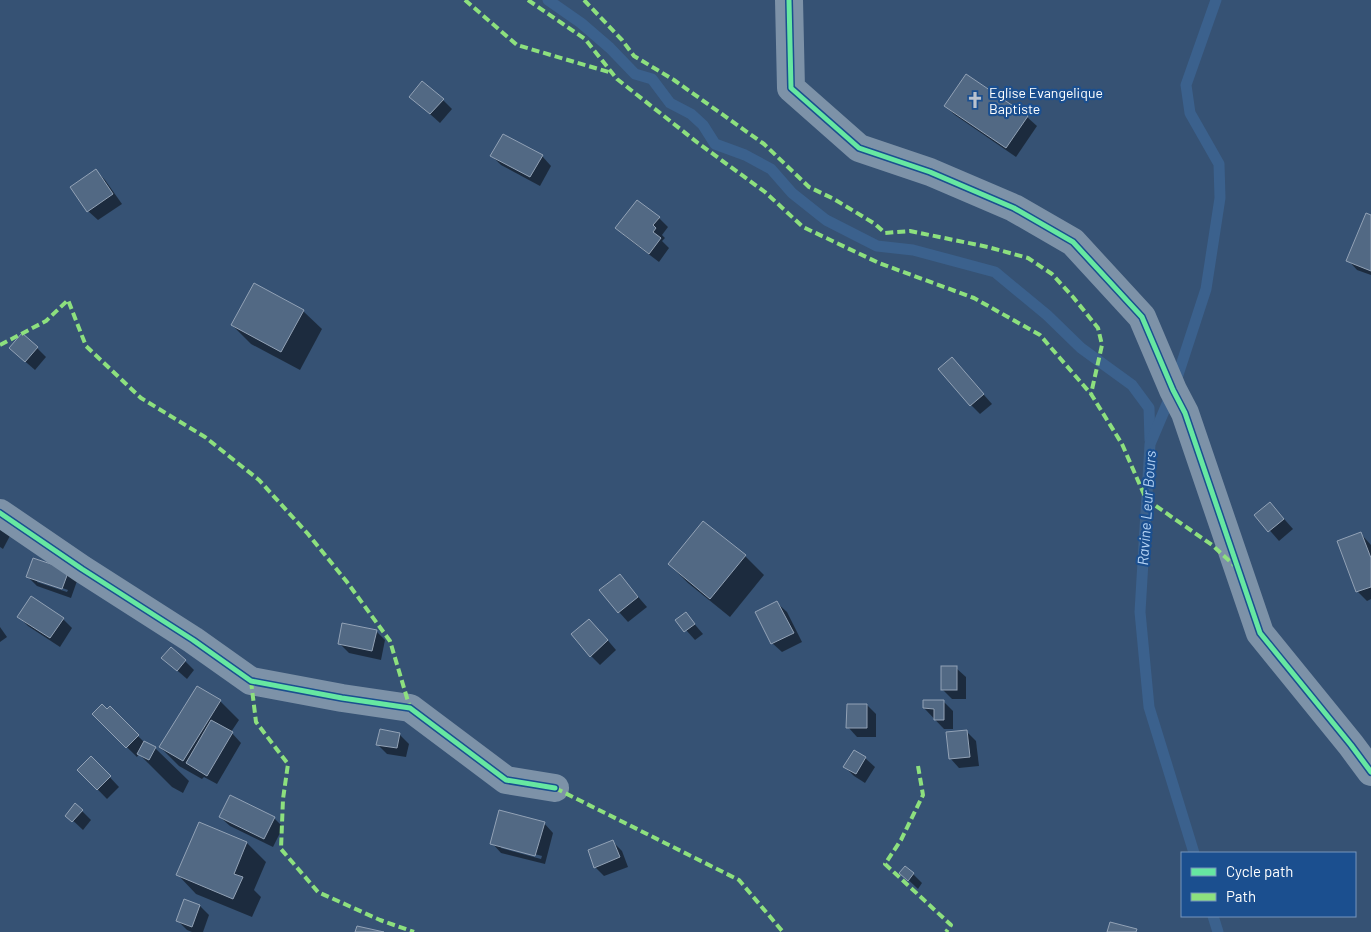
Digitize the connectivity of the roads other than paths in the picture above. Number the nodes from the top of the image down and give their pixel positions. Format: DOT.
graph roads {
  1 [pos="789,0"];
  2 [pos="0,513"];
  3 [pos="1371,772"];
  4 [pos="555,788"];
  1 -- 3 [label="street"];
  2 -- 4 [label="street"];
}
